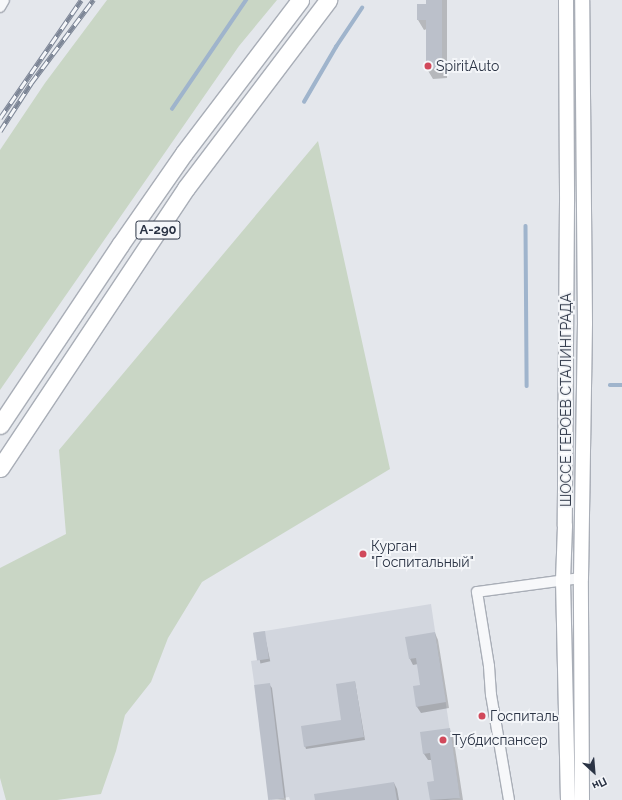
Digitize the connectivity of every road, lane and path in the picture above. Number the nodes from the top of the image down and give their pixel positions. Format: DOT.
graph roads {
  1 [pos="4,0"];
  2 [pos="300,0"];
  3 [pos="328,0"];
  4 [pos="566,0"];
  5 [pos="582,0"];
  6 [pos="0,7"];
  7 [pos="0,425"];
  8 [pos="0,468"];
  9 [pos="581,578"];
  10 [pos="563,580"];
  11 [pos="509,800"];
  12 [pos="568,800"];
  13 [pos="582,800"];
  1 -- 6 [label="street"];
  2 -- 7 [label="highway, А-290"];
  3 -- 8 [label="highway, А-290"];
  4 -- 10 [label="main road, ШОССЕ ГЕРОЕВ СТАЛИНГРАДА"];
  5 -- 9 [label="main road, ШОССЕ ГЕРОЕВ СТАЛИНГРАДА"];
  9 -- 10 [label="street"];
  9 -- 13 [label="main road, ШОССЕ ГЕРОЕВ СТАЛИНГРАДА"];
  10 -- 11 [label="street"];
  10 -- 12 [label="main road, ШОССЕ ГЕРОЕВ СТАЛИНГРАДА"];
}
